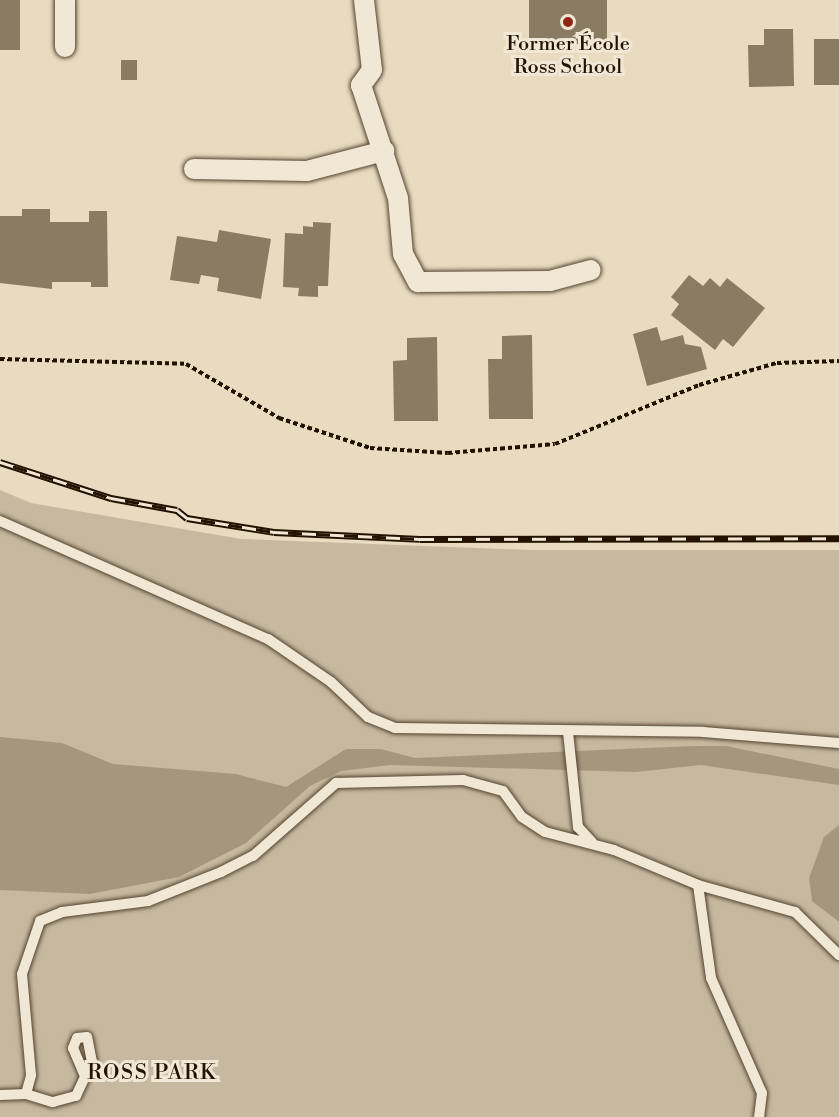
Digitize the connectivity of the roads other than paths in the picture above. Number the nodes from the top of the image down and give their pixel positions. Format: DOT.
graph roads {
  1 [pos="64,0"];
  2 [pos="364,0"];
  3 [pos="65,48"];
  4 [pos="384,151"];
  5 [pos="194,169"];
  6 [pos="591,270"];
  7 [pos="0,521"];
  8 [pos="568,732"];
  9 [pos="839,743"];
  10 [pos="593,843"];
  11 [pos="698,885"];
  12 [pos="839,955"];
  13 [pos="84,1074"];
  14 [pos="26,1094"];
  15 [pos="0,1095"];
  16 [pos="759,1117"];
  1 -- 3 [label="street"];
  2 -- 4 [label="street"];
  4 -- 5 [label="street"];
  4 -- 6 [label="street"];
  7 -- 8 [label="lane"];
  8 -- 9 [label="lane"];
  8 -- 10 [label="lane"];
  10 -- 11 [label="lane"];
  10 -- 14 [label="lane"];
  11 -- 12 [label="lane"];
  11 -- 16 [label="lane"];
  13 -- 14 [label="lane"];
  14 -- 15 [label="lane"];
}
